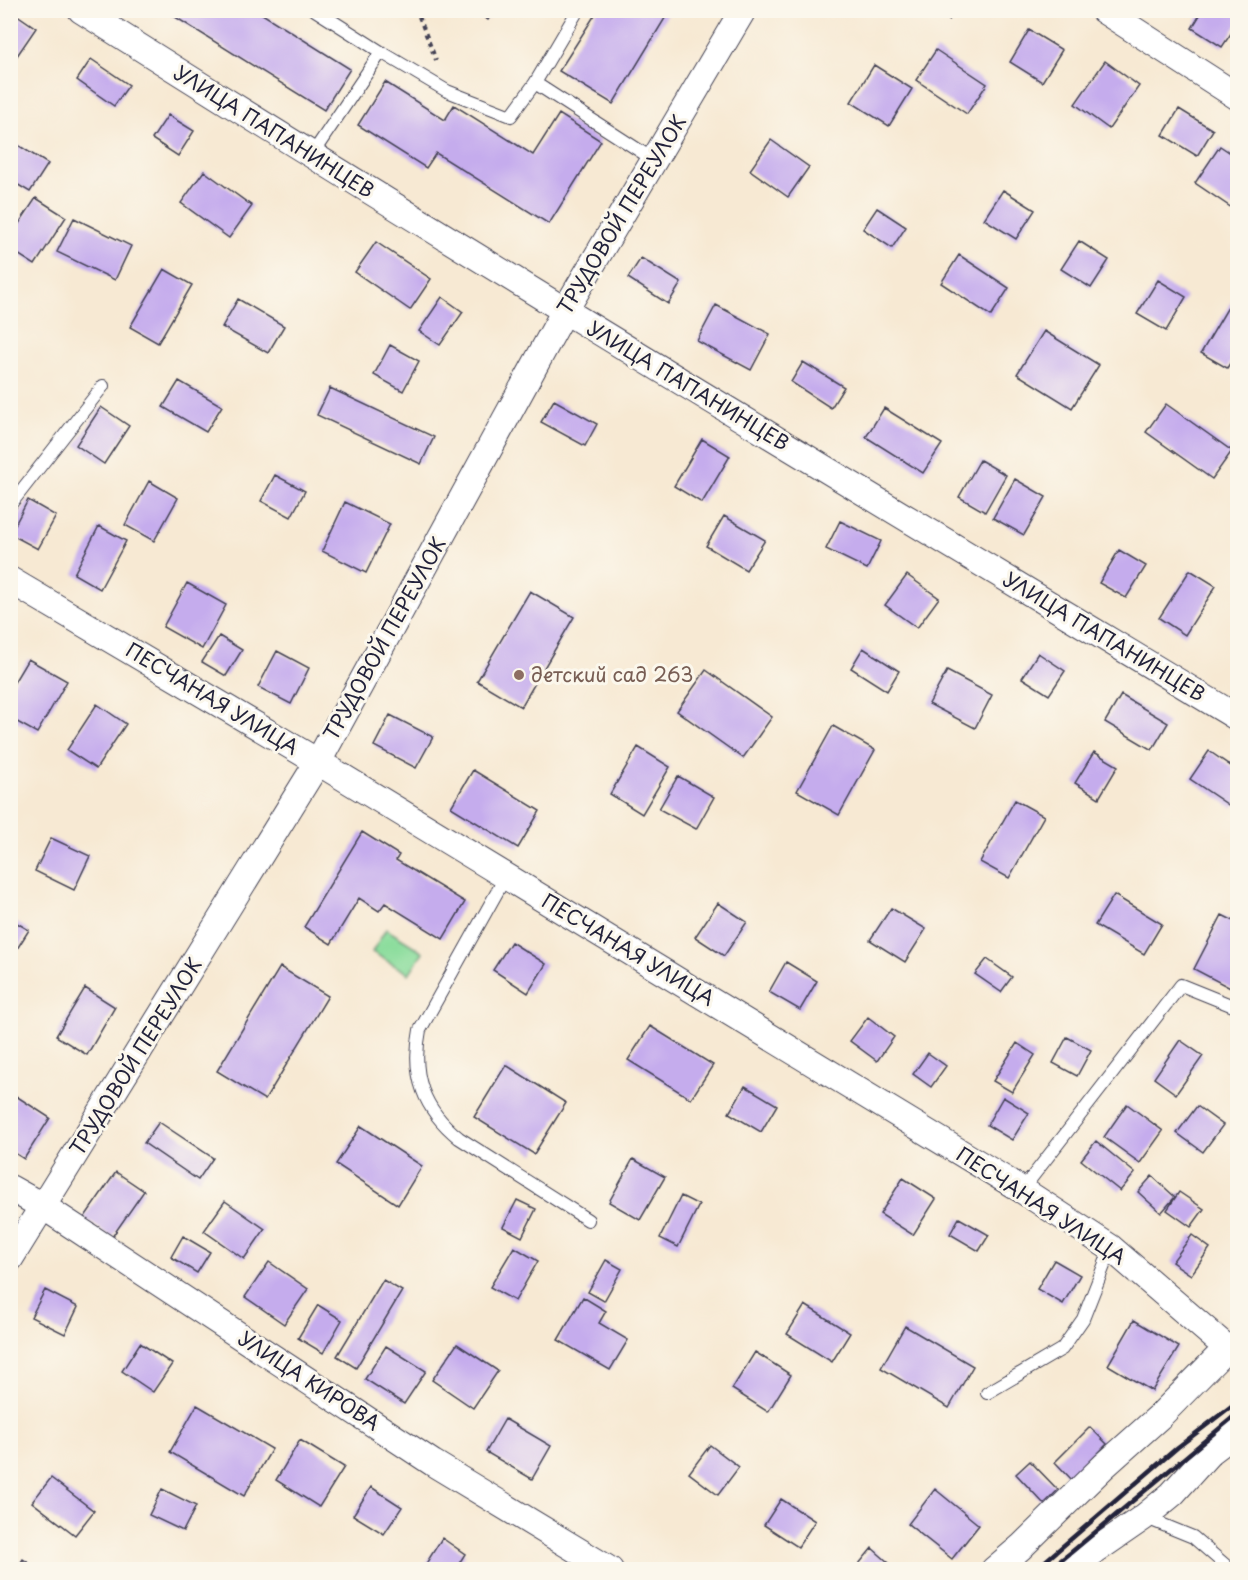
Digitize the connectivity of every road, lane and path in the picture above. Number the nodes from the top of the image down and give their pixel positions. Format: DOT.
graph roads {
  1 [pos="81,10"];
  2 [pos="315,10"];
  3 [pos="412,10"];
  4 [pos="578,10"];
  5 [pos="743,10"];
  6 [pos="1103,10"];
  7 [pos="381,52"];
  8 [pos="535,83"];
  9 [pos="447,91"];
  10 [pos="1238,97"];
  11 [pos="311,156"];
  12 [pos="654,160"];
  13 [pos="564,312"];
  14 [pos="103,386"];
  15 [pos="10,505"];
  16 [pos="10,580"];
  17 [pos="1238,718"];
  18 [pos="318,762"];
  19 [pos="506,876"];
  20 [pos="1238,1008"];
  21 [pos="10,1188"];
  22 [pos="1022,1190"];
  23 [pos="44,1207"];
  24 [pos="588,1220"];
  25 [pos="1111,1248"];
  26 [pos="10,1259"];
  27 [pos="1232,1347"];
  28 [pos="987,1393"];
  29 [pos="1238,1431"];
  30 [pos="1144,1517"];
  31 [pos="610,1569"];
  32 [pos="994,1569"];
  33 [pos="1067,1569"];
  34 [pos="1231,1569"];
  1 -- 11 [label="street, УЛИЦА ПАПАНИНЦЕВ"];
  2 -- 7 [label="lane"];
  3 -- 9 [label="path"];
  4 -- 8 [label="lane"];
  5 -- 12 [label="street, ТРУДОВОЙ ПЕРЕУЛОК"];
  6 -- 10 [label="street"];
  7 -- 9 [label="lane"];
  7 -- 11 [label="lane"];
  8 -- 9 [label="lane"];
  8 -- 12 [label="lane"];
  11 -- 13 [label="street, УЛИЦА ПАПАНИНЦЕВ"];
  12 -- 13 [label="street, ТРУДОВОЙ ПЕРЕУЛОК"];
  13 -- 17 [label="street, УЛИЦА ПАПАНИНЦЕВ"];
  13 -- 18 [label="street, ТРУДОВОЙ ПЕРЕУЛОК"];
  14 -- 15 [label="lane"];
  16 -- 18 [label="street, ПЕСЧАНАЯ УЛИЦА"];
  18 -- 19 [label="street, ПЕСЧАНАЯ УЛИЦА"];
  18 -- 23 [label="street, ТРУДОВОЙ ПЕРЕУЛОК"];
  19 -- 22 [label="street, ПЕСЧАНАЯ УЛИЦА"];
  19 -- 24 [label="lane"];
  20 -- 22 [label="lane"];
  21 -- 23 [label="street, УЛИЦА КИРОВА"];
  22 -- 25 [label="street, ПЕСЧАНАЯ УЛИЦА"];
  23 -- 26 [label="street, ТРУДОВОЙ ПЕРЕУЛОК"];
  23 -- 31 [label="street, УЛИЦА КИРОВА"];
  25 -- 27 [label="street, ПЕСЧАНАЯ УЛИЦА"];
  25 -- 28 [label="lane"];
  27 -- 32 [label="street"];
  29 -- 30 [label="street"];
  30 -- 33 [label="street"];
  30 -- 34 [label="lane"];
}
